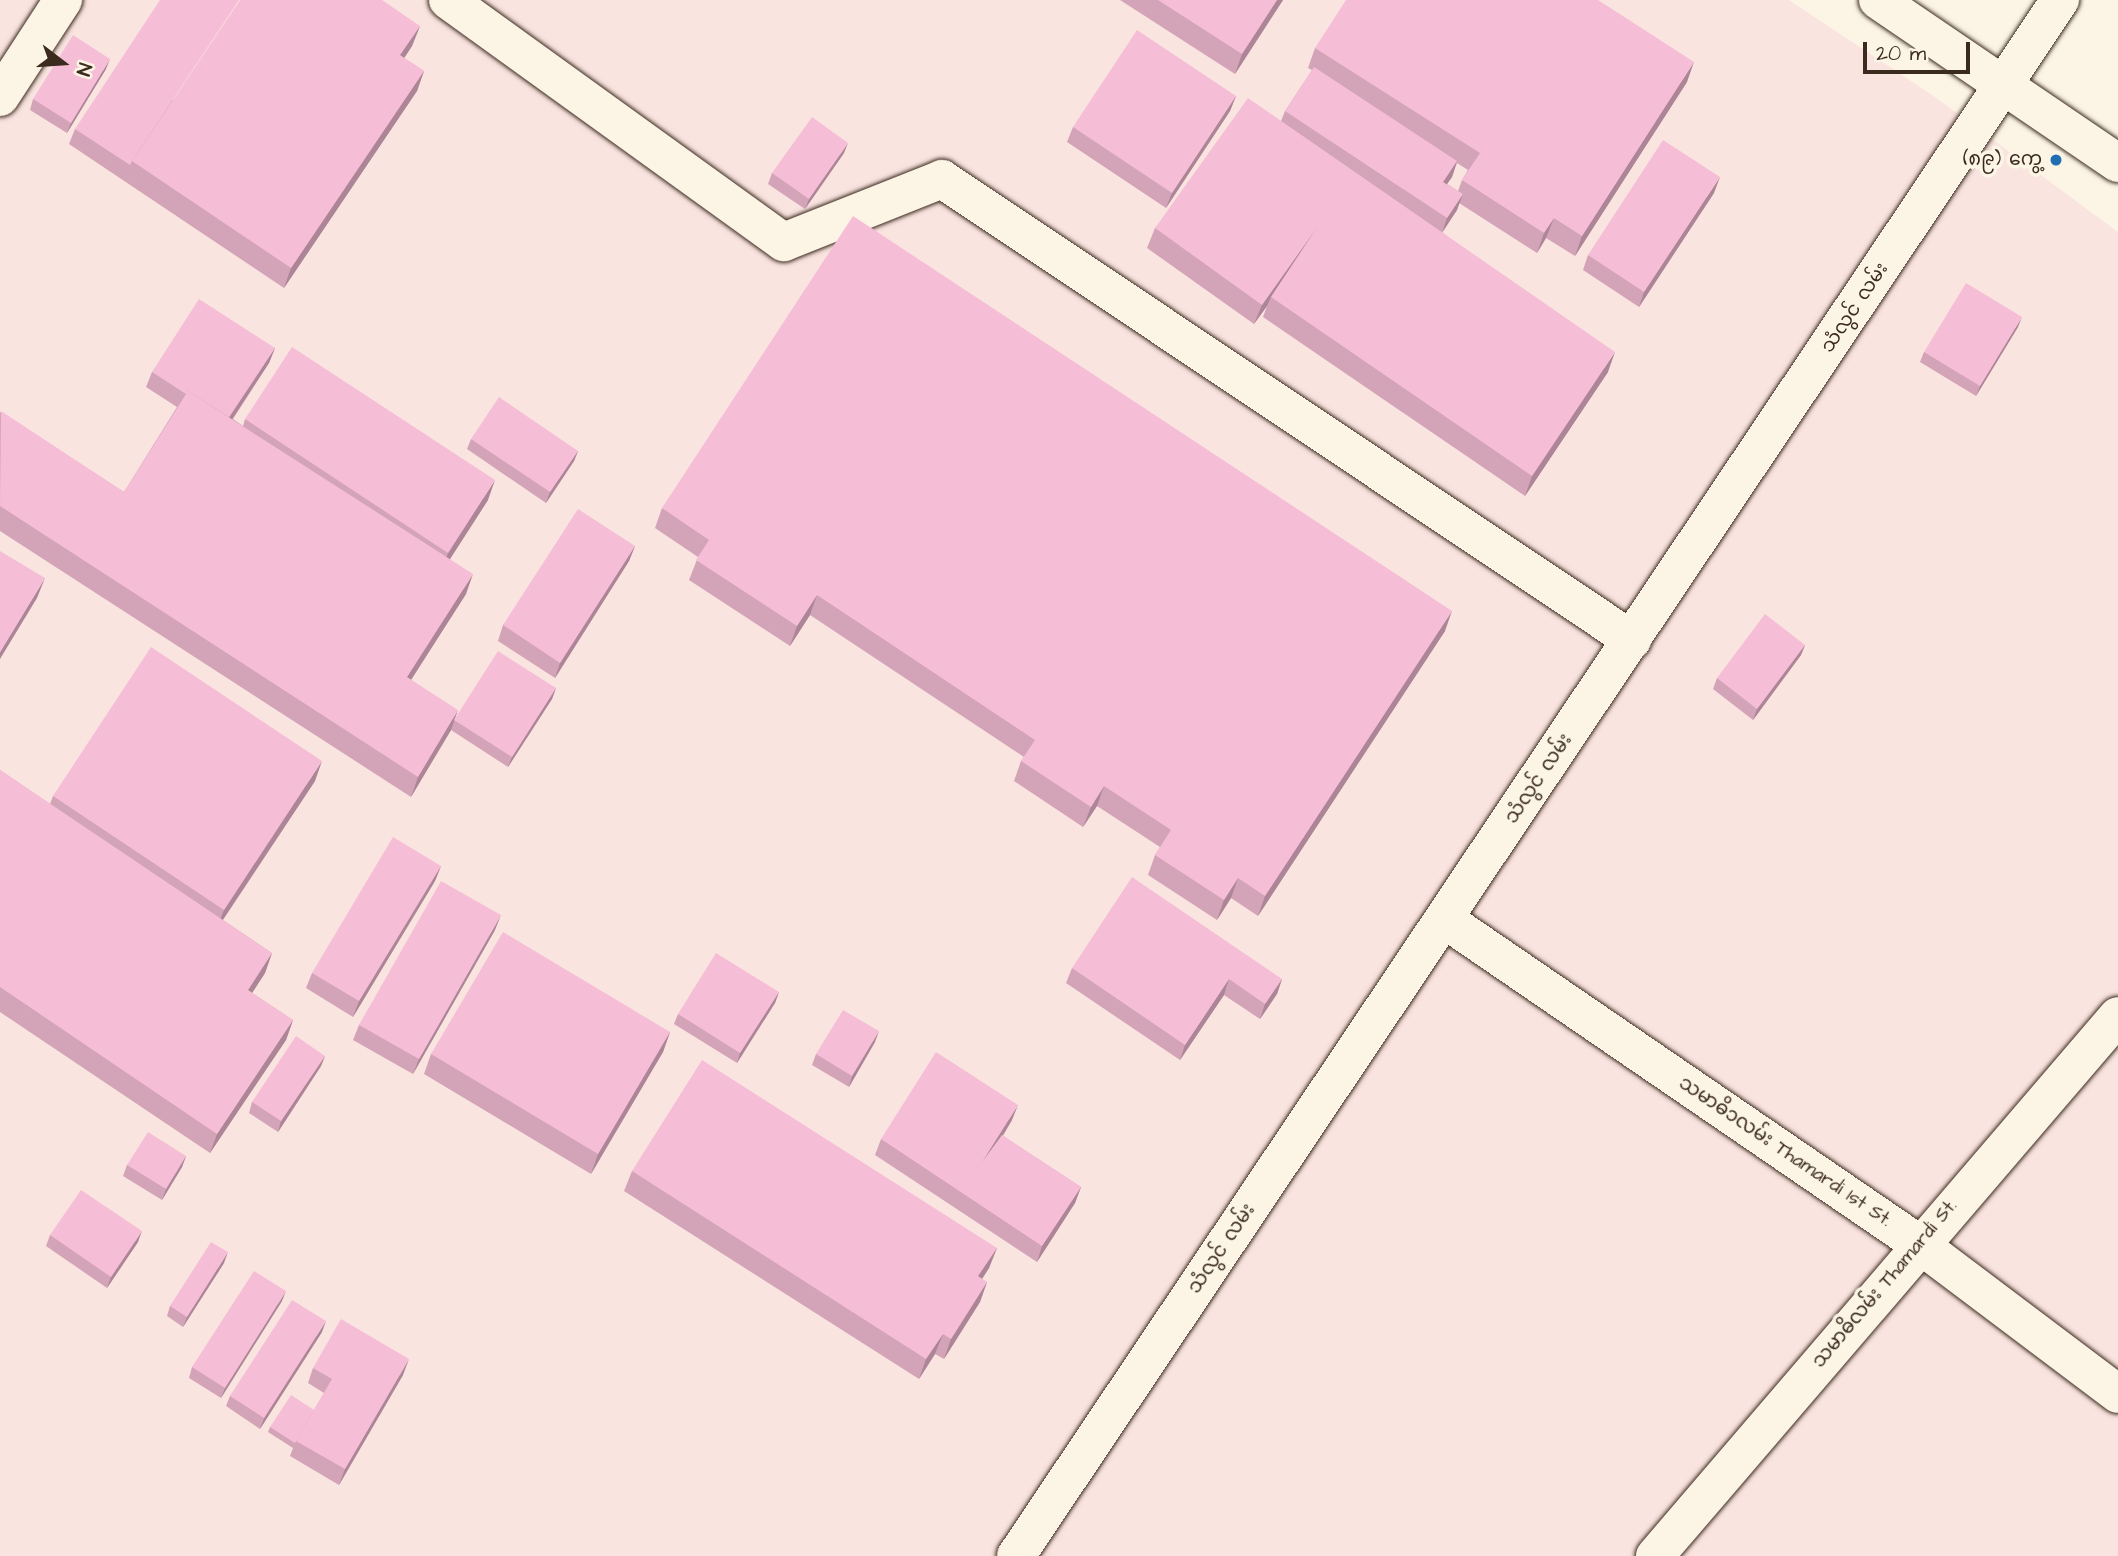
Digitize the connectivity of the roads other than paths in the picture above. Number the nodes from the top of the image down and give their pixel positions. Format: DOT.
graph roads {
  1 [pos="63,0"];
  2 [pos="448,0"];
  3 [pos="1878,0"];
  4 [pos="2060,0"];
  5 [pos="2006,84"];
  6 [pos="0,97"];
  7 [pos="2118,163"];
  8 [pos="1632,640"];
  9 [pos="1444,919"];
  10 [pos="2118,1016"];
  11 [pos="1919,1244"];
  12 [pos="2118,1394"];
  13 [pos="1016,1556"];
  14 [pos="1655,1556"];
  1 -- 6 [label="street"];
  2 -- 8 [label="street"];
  3 -- 5 [label="street"];
  4 -- 5 [label="street, သံလွင် လမ်း"];
  5 -- 7 [label="street"];
  5 -- 8 [label="street, သံလွင် လမ်း"];
  8 -- 9 [label="street, သံလွင် လမ်း"];
  9 -- 11 [label="street, သမာဓိ၁လမ်း Thamardi 1st St."];
  9 -- 13 [label="street, သံလွင် လမ်း"];
  10 -- 11 [label="street, သမာဓိလမ်း Thamardi St."];
  11 -- 12 [label="street, သမာဓိ၁လမ်း Thamardi 1st St."];
  11 -- 14 [label="street, သမာဓိလမ်း Thamardi St."];
}
